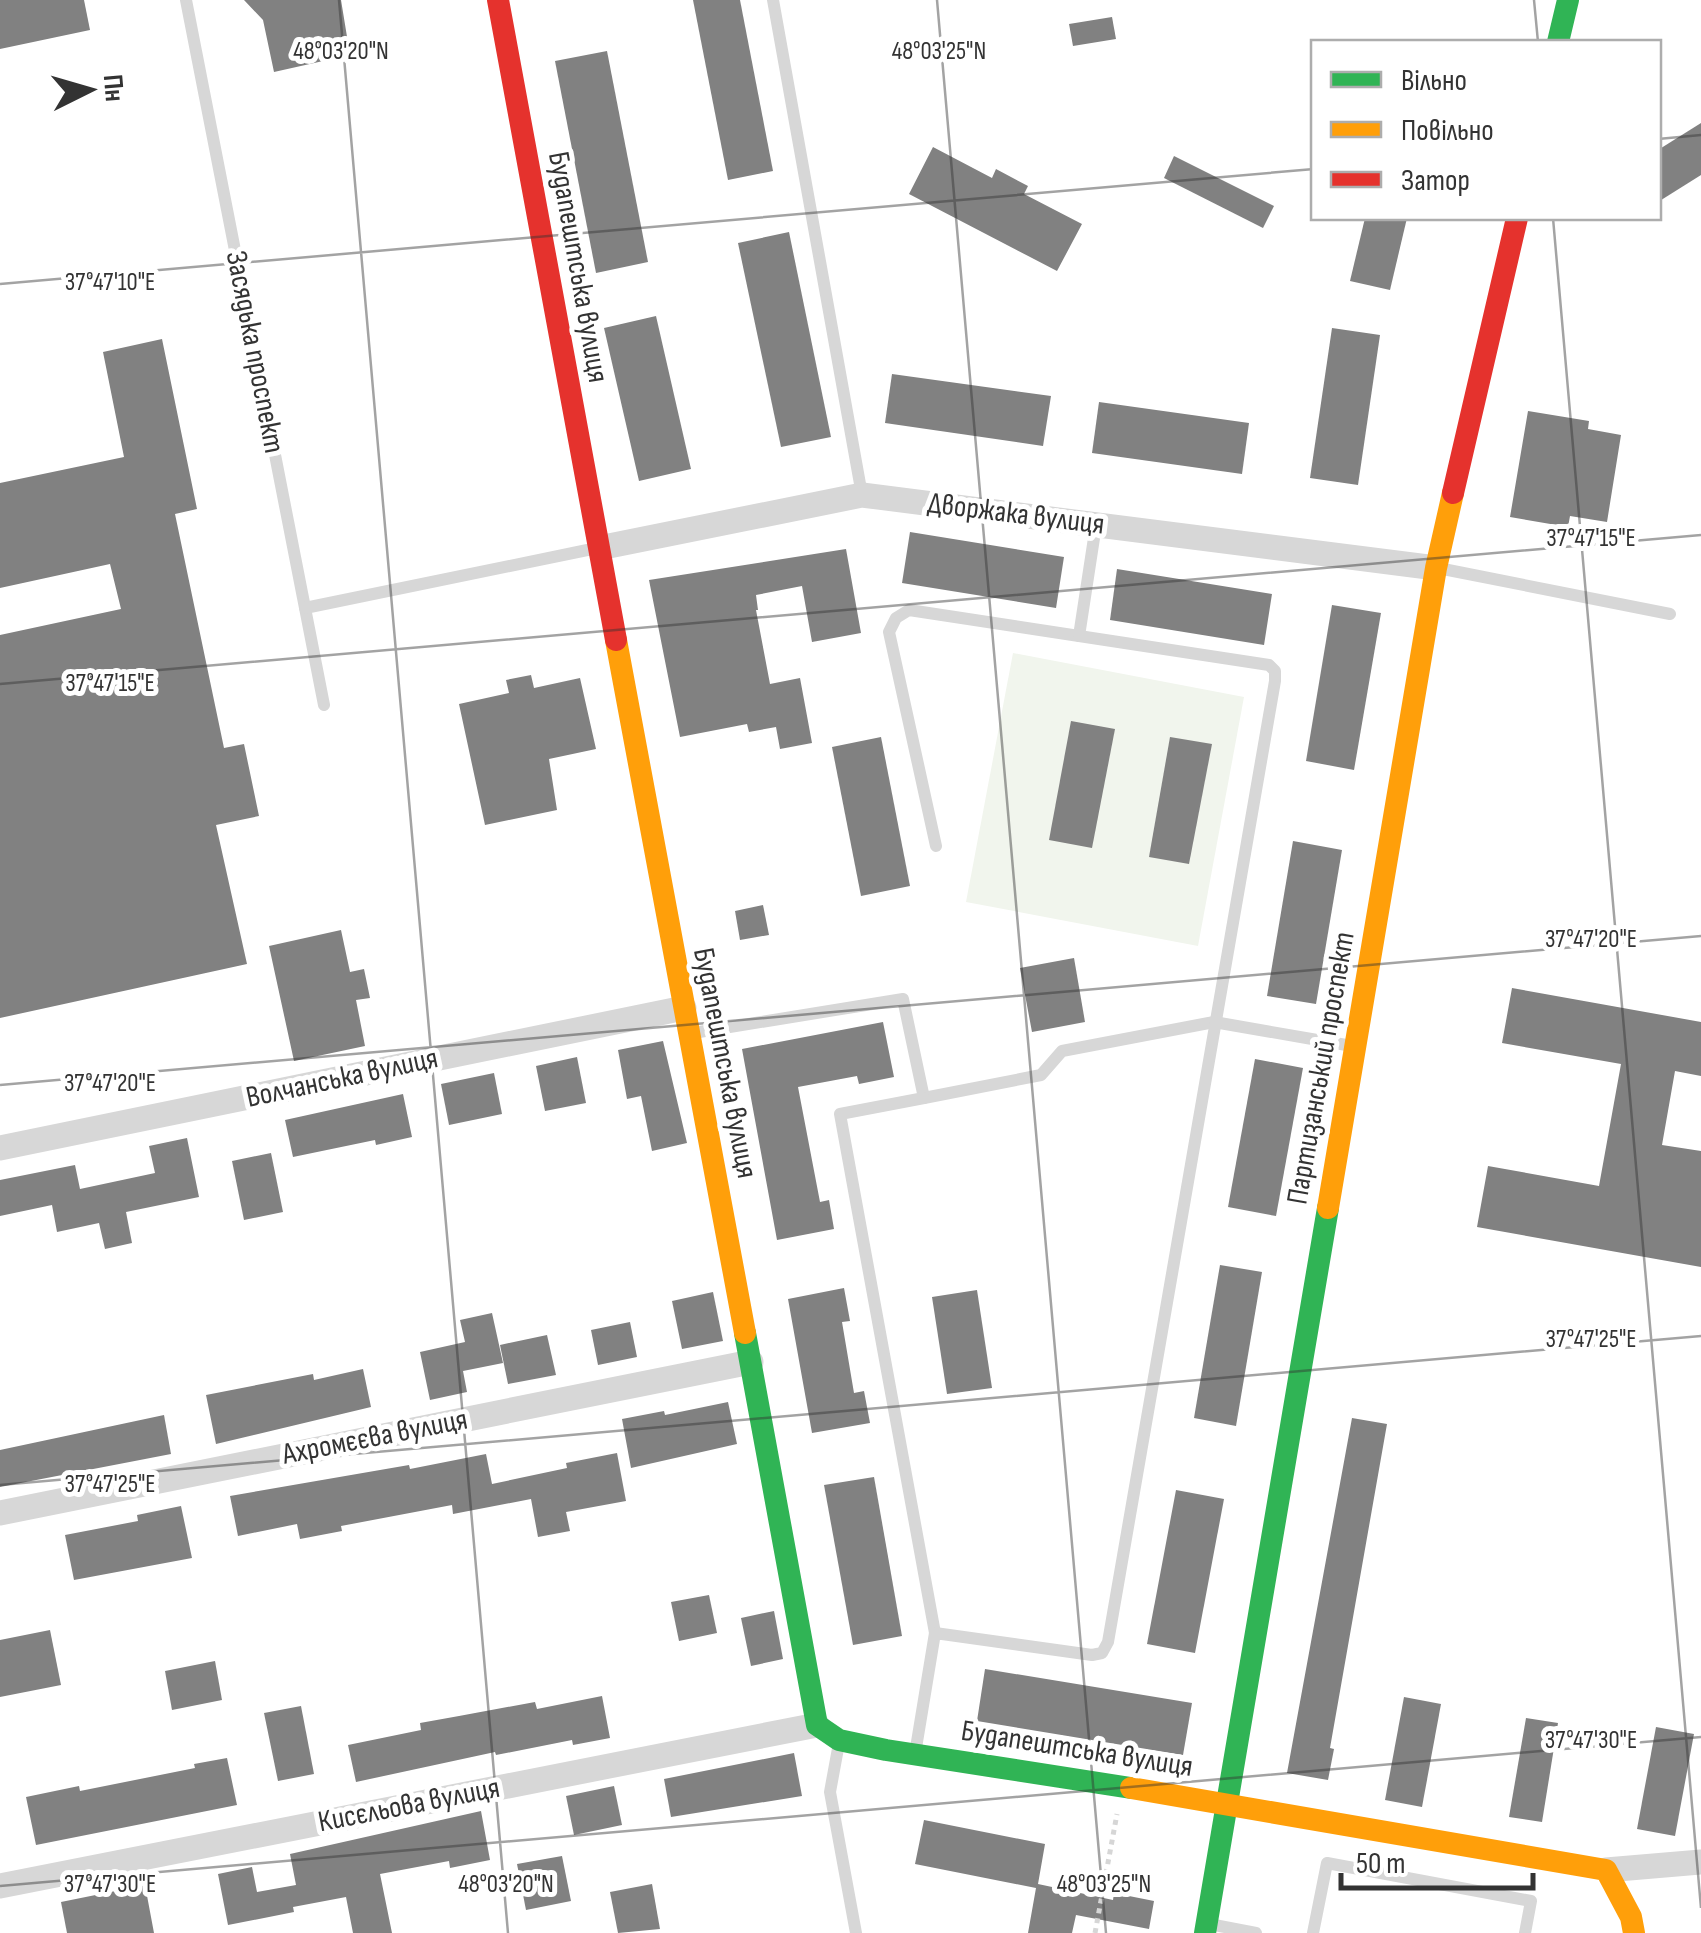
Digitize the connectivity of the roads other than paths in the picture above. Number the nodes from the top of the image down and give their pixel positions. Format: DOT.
graph roads {
  1 [pos="186,0"];
  2 [pos="498,0"];
  3 [pos="772,0"];
  4 [pos="1568,0"];
  5 [pos="1558,40"];
  6 [pos="1517,220"];
  7 [pos="862,495"];
  8 [pos="1096,524"];
  9 [pos="599,548"];
  10 [pos="1436,568"];
  11 [pos="305,608"];
  12 [pos="1670,614"];
  13 [pos="1079,636"];
  14 [pos="324,705"];
  15 [pos="936,846"];
  16 [pos="687,1021"];
  17 [pos="1214,1022"];
  18 [pos="1355,1046"];
  19 [pos="924,1098"];
  20 [pos="0,1148"];
  21 [pos="751,1362"];
  22 [pos="0,1512"];
  23 [pos="935,1633"];
  24 [pos="817,1724"];
  25 [pos="839,1740"];
  26 [pos="915,1754"];
  27 [pos="1227,1803"];
  28 [pos="1701,1862"];
  29 [pos="1606,1870"];
  30 [pos="0,1886"];
  31 [pos="1206,1928"];
  32 [pos="856,1933"];
  33 [pos="1256,1933"];
  34 [pos="1313,1933"];
  35 [pos="1525,1933"];
  36 [pos="1634,1933"];
  1 -- 11 [label="lane, Засядька проспект"];
  2 -- 9 [label="street, Будапештська вулиця"];
  3 -- 7 [label="lane"];
  4 -- 5 [label="street"];
  6 -- 10 [label="street, Партизанський проспект"];
  7 -- 8 [label="street, Дворжака вулиця"];
  7 -- 9 [label="street, Дворжака вулиця"];
  8 -- 10 [label="street, Дворжака вулиця"];
  8 -- 13 [label="lane"];
  9 -- 11 [label="lane"];
  9 -- 16 [label="street, Будапештська вулиця"];
  10 -- 12 [label="lane"];
  10 -- 18 [label="street, Партизанський проспект"];
  11 -- 14 [label="lane, Засядька проспект"];
  13 -- 15 [label="lane"];
  13 -- 17 [label="lane"];
  16 -- 19 [label="lane"];
  16 -- 20 [label="street, Волчанська вулиця"];
  16 -- 21 [label="street, Будапештська вулиця"];
  17 -- 18 [label="lane"];
  17 -- 19 [label="lane"];
  17 -- 23 [label="lane"];
  18 -- 27 [label="street, Партизанський проспект"];
  19 -- 23 [label="lane"];
  21 -- 22 [label="street, Ахромєєва вулиця"];
  21 -- 24 [label="street, Будапештська вулиця"];
  23 -- 26 [label="lane"];
  24 -- 25 [label="street, Будапештська вулиця"];
  24 -- 30 [label="street, Кисєльова вулиця"];
  25 -- 26 [label="street, Будапештська вулиця"];
  25 -- 32 [label="lane"];
  26 -- 27 [label="street, Будапештська вулиця"];
  27 -- 29 [label="street, Будапештська вулиця"];
  27 -- 31 [label="street, Партизанський проспект"];
  28 -- 29 [label="street"];
  29 -- 36 [label="street"];
  31 -- 33 [label="lane"];
  34 -- 35 [label="lane"];
}
